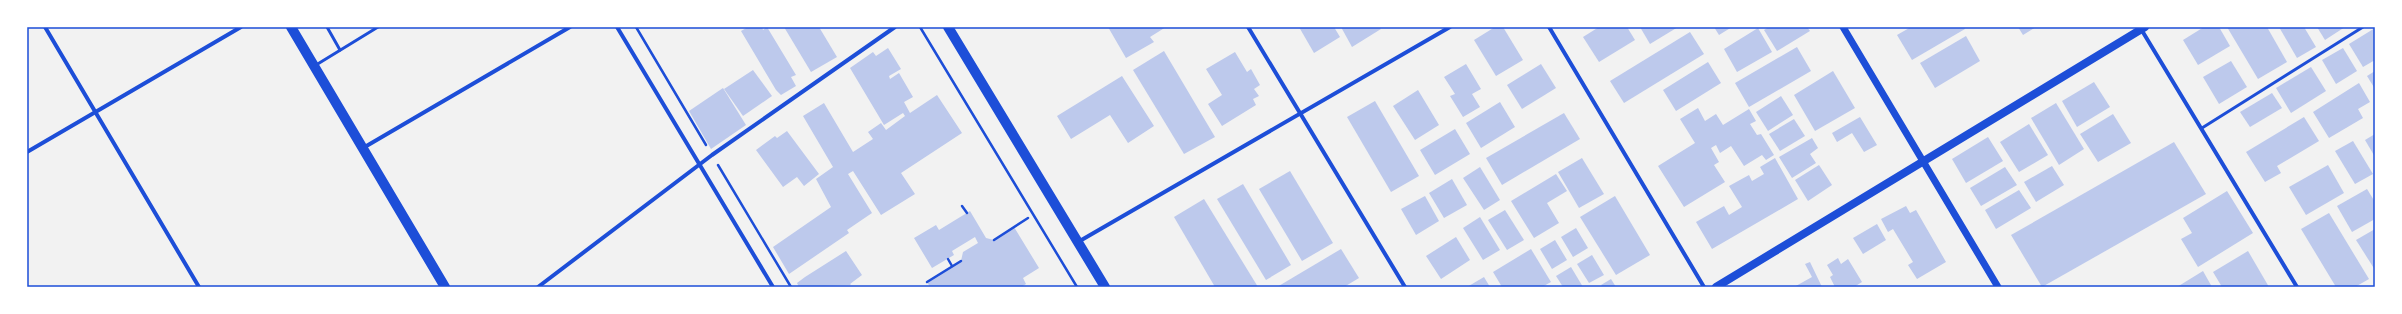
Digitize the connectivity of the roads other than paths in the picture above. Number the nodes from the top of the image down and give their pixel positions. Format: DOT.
graph roads {
  1 [pos="45,27"];
  2 [pos="241,27"];
  3 [pos="291,27"];
  4 [pos="327,27"];
  5 [pos="378,27"];
  6 [pos="570,27"];
  7 [pos="617,27"];
  8 [pos="895,27"];
  9 [pos="948,27"];
  10 [pos="1248,27"];
  11 [pos="1450,27"];
  12 [pos="1549,27"];
  13 [pos="1843,27"];
  14 [pos="2363,27"];
  15 [pos="2142,28"];
  16 [pos="340,50"];
  17 [pos="314,66"];
  18 [pos="95,111"];
  19 [pos="1302,114"];
  20 [pos="2202,128"];
  21 [pos="363,148"];
  22 [pos="27,152"];
  23 [pos="1922,162"];
  24 [pos="700,165"];
  25 [pos="1078,242"];
  26 [pos="199,287"];
  27 [pos="445,287"];
  28 [pos="538,287"];
  29 [pos="773,287"];
  30 [pos="1105,287"];
  31 [pos="1405,287"];
  32 [pos="1704,287"];
  33 [pos="1716,287"];
  34 [pos="1998,287"];
  35 [pos="2296,287"];
  1 -- 18 [label="street"];
  2 -- 18 [label="street"];
  3 -- 17 [label="main road"];
  4 -- 16 [label="lane"];
  5 -- 16 [label="lane"];
  6 -- 21 [label="street"];
  7 -- 24 [label="street"];
  8 -- 24 [label="street"];
  9 -- 25 [label="main road"];
  10 -- 19 [label="street"];
  11 -- 19 [label="street"];
  12 -- 32 [label="street"];
  13 -- 23 [label="street"];
  14 -- 20 [label="lane"];
  15 -- 20 [label="street"];
  15 -- 23 [label="main road"];
  16 -- 17 [label="lane"];
  17 -- 21 [label="main road"];
  18 -- 22 [label="street"];
  18 -- 26 [label="street"];
  19 -- 25 [label="street"];
  19 -- 31 [label="street"];
  20 -- 35 [label="street"];
  21 -- 27 [label="main road"];
  23 -- 33 [label="main road"];
  23 -- 34 [label="street"];
  24 -- 28 [label="street"];
  24 -- 29 [label="street"];
  25 -- 30 [label="main road"];
}
